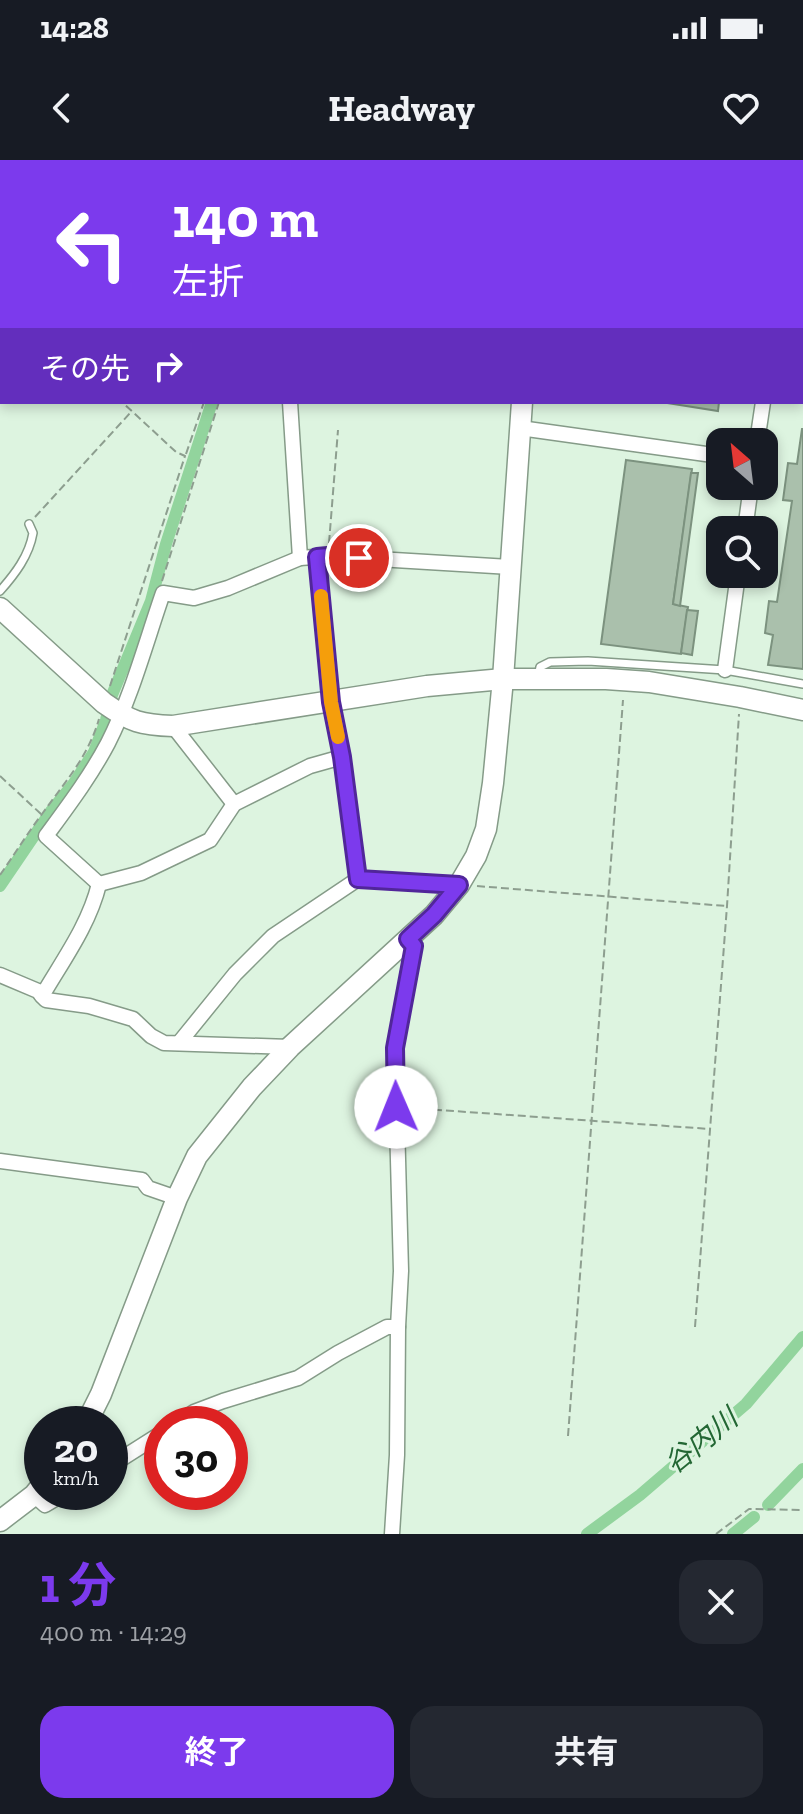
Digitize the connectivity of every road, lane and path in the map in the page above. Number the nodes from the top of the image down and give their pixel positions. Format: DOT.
graph roads {
  1 [pos="124,404"];
  2 [pos="203,404"];
  3 [pos="218,404"];
  4 [pos="290,404"];
  5 [pos="522,404"];
  6 [pos="763,404"];
  7 [pos="132,411"];
  8 [pos="520,428"];
  9 [pos="759,428"];
  10 [pos="338,430"];
  11 [pos="706,454"];
  12 [pos="185,456"];
  13 [pos="29,524"];
  14 [pos="322,556"];
  15 [pos="300,558"];
  16 [pos="511,567"];
  17 [pos="736,588"];
  18 [pos="0,591"];
  19 [pos="163,593"];
  20 [pos="0,608"];
  21 [pos="725,670"];
  22 [pos="503,679"];
  23 [pos="538,679"];
  24 [pos="803,684"];
  25 [pos="740,697"];
  26 [pos="623,700"];
  27 [pos="331,702"];
  28 [pos="111,709"];
  29 [pos="803,710"];
  30 [pos="173,726"];
  31 [pos="342,757"];
  32 [pos="0,776"];
  33 [pos="234,804"];
  34 [pos="42,814"];
  35 [pos="54,825"];
  36 [pos="0,875"];
  37 [pos="358,879"];
  38 [pos="99,884"];
  39 [pos="459,885"];
  40 [pos="607,896"];
  41 [pos="727,906"];
  42 [pos="408,939"];
  43 [pos="0,975"];
  44 [pos="42,996"];
  45 [pos="179,1043"];
  46 [pos="290,1047"];
  47 [pos="396,1107"];
  48 [pos="592,1121"];
  49 [pos="710,1129"];
  50 [pos="0,1161"];
  51 [pos="177,1198"];
  52 [pos="398,1327"];
  53 [pos="695,1327"];
  54 [pos="95,1406"];
  55 [pos="210,1406"];
  56 [pos="568,1436"];
  57 [pos="24,1502"];
  58 [pos="803,1510"];
  59 [pos="5,1518"];
  60 [pos="392,1534"];
  61 [pos="716,1534"];
  1 -- 7 [label="path"];
  2 -- 12 [label="path"];
  3 -- 19 [label="path"];
  4 -- 15 [label="street"];
  5 -- 8 [label="street"];
  6 -- 9 [label="street"];
  7 -- 12 [label="path"];
  7 -- 13 [label="path"];
  8 -- 11 [label="street"];
  8 -- 16 [label="street"];
  10 -- 14 [label="path"];
  12 -- 28 [label="path"];
  13 -- 18 [label="lane"];
  14 -- 15 [label="street"];
  14 -- 16 [label="street"];
  14 -- 27 [label="street"];
  15 -- 19 [label="street"];
  16 -- 22 [label="street"];
  17 -- 21 [label="street"];
  19 -- 28 [label="street"];
  20 -- 28 [label="street"];
  21 -- 23 [label="lane"];
  21 -- 24 [label="lane"];
  22 -- 23 [label="street"];
  22 -- 27 [label="street"];
  22 -- 39 [label="street"];
  23 -- 25 [label="street"];
  25 -- 29 [label="street"];
  25 -- 41 [label="path"];
  26 -- 40 [label="path"];
  27 -- 30 [label="street"];
  27 -- 31 [label="street"];
  28 -- 30 [label="street"];
  28 -- 34 [label="path"];
  28 -- 35 [label="street"];
  30 -- 33 [label="street"];
  31 -- 33 [label="street"];
  31 -- 37 [label="street"];
  32 -- 34 [label="path"];
  33 -- 38 [label="street"];
  34 -- 35 [label="path"];
  34 -- 36 [label="path"];
  35 -- 38 [label="street"];
  37 -- 39 [label="street"];
  37 -- 45 [label="street"];
  38 -- 44 [label="street"];
  39 -- 40 [label="path"];
  39 -- 42 [label="street"];
  40 -- 41 [label="path"];
  40 -- 48 [label="path"];
  41 -- 49 [label="path"];
  42 -- 46 [label="street"];
  42 -- 47 [label="street"];
  43 -- 44 [label="street"];
  44 -- 45 [label="street"];
  45 -- 46 [label="street"];
  46 -- 51 [label="street"];
  47 -- 48 [label="path"];
  47 -- 52 [label="street"];
  48 -- 49 [label="path"];
  48 -- 56 [label="path"];
  49 -- 53 [label="path"];
  50 -- 51 [label="street"];
  51 -- 54 [label="street"];
  52 -- 55 [label="street"];
  52 -- 60 [label="street"];
  57 -- 59 [label="street"];
  58 -- 61 [label="path"];
}
